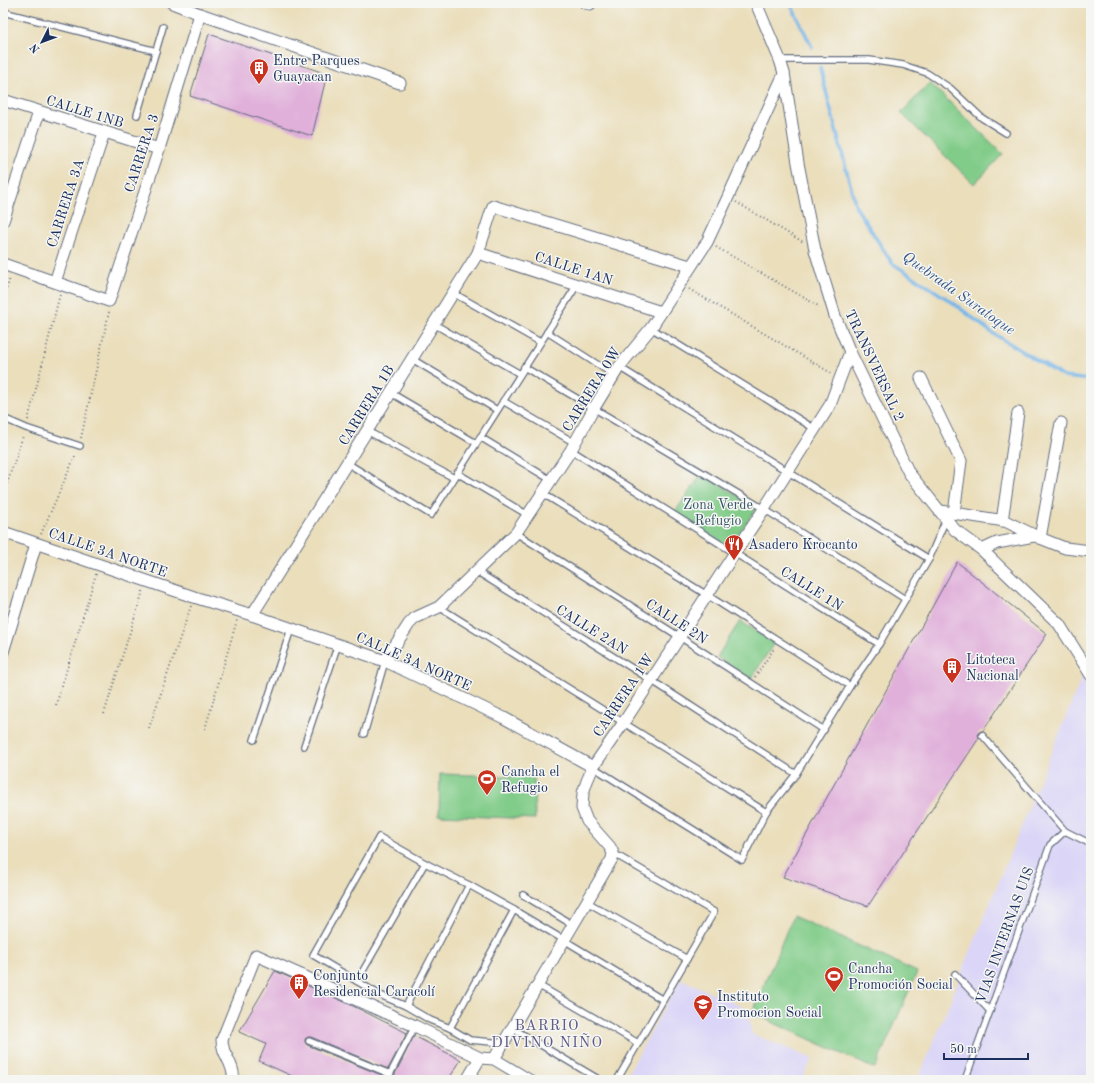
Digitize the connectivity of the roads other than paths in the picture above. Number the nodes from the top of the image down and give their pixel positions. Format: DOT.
graph roads {
  1 [pos="172,3"];
  2 [pos="756,3"];
  3 [pos="3,12"];
  4 [pos="200,14"];
  5 [pos="164,27"];
  6 [pos="156,51"];
  7 [pos="780,60"];
  8 [pos="784,73"];
  9 [pos="400,83"];
  10 [pos="3,100"];
  11 [pos="39,112"];
  12 [pos="137,115"];
  13 [pos="104,133"];
  14 [pos="1006,133"];
  15 [pos="159,149"];
  16 [pos="3,221"];
  17 [pos="478,253"];
  18 [pos="8,266"];
  19 [pos="690,266"];
  20 [pos="58,284"];
  21 [pos="576,285"];
  22 [pos="453,294"];
  23 [pos="661,312"];
  24 [pos="434,324"];
  25 [pos="651,328"];
  26 [pos="547,332"];
  27 [pos="540,342"];
  28 [pos="850,352"];
  29 [pos="412,359"];
  30 [pos="524,368"];
  31 [pos="616,371"];
  32 [pos="520,374"];
  33 [pos="921,378"];
  34 [pos="391,393"];
  35 [pos="503,401"];
  36 [pos="594,408"];
  37 [pos="497,410"];
  38 [pos="1018,413"];
  39 [pos="3,418"];
  40 [pos="1061,423"];
  41 [pos="815,429"];
  42 [pos="367,431"];
  43 [pos="480,437"];
  44 [pos="476,443"];
  45 [pos="80,446"];
  46 [pos="573,447"];
  47 [pos="347,463"];
  48 [pos="788,472"];
  49 [pos="456,476"];
  50 [pos="551,480"];
  51 [pos="542,493"];
  52 [pos="764,509"];
  53 [pos="947,514"];
  54 [pos="528,515"];
  55 [pos="1002,520"];
  56 [pos="3,532"];
  57 [pos="516,533"];
  58 [pos="1037,537"];
  59 [pos="36,544"];
  60 [pos="982,550"];
  61 [pos="1091,551"];
  62 [pos="734,554"];
  63 [pos="929,559"];
  64 [pos="476,571"];
  65 [pos="707,594"];
  66 [pos="905,599"];
  67 [pos="439,607"];
  68 [pos="252,615"];
  69 [pos="291,629"];
  70 [pos="680,637"];
  71 [pos="338,644"];
  72 [pos="879,644"];
  73 [pos="3,652"];
  74 [pos="385,661"];
  75 [pos="1091,675"];
  76 [pos="651,680"];
  77 [pos="850,686"];
  78 [pos="624,722"];
  79 [pos="824,730"];
  80 [pos="364,734"];
  81 [pos="982,736"];
  82 [pos="254,740"];
  83 [pos="304,746"];
  84 [pos="593,767"];
  85 [pos="796,774"];
  86 [pos="766,812"];
  87 [pos="1065,831"];
  88 [pos="1091,844"];
  89 [pos="612,859"];
  90 [pos="425,862"];
  91 [pos="469,885"];
  92 [pos="522,895"];
  93 [pos="587,902"];
  94 [pos="514,910"];
  95 [pos="573,925"];
  96 [pos="564,940"];
  97 [pos="687,959"];
  98 [pos="955,974"];
  99 [pos="357,981"];
  100 [pos="538,984"];
  101 [pos="663,1000"];
  102 [pos="406,1006"];
  103 [pos="990,1011"];
  104 [pos="414,1026"];
  105 [pos="450,1028"];
  106 [pos="512,1028"];
  107 [pos="309,1040"];
  108 [pos="504,1043"];
  109 [pos="638,1043"];
  110 [pos="480,1058"];
  111 [pos="494,1059"];
  112 [pos="390,1074"];
  113 [pos="233,1080"];
  114 [pos="387,1080"];
  115 [pos="467,1080"];
  116 [pos="529,1080"];
  117 [pos="600,1080"];
  118 [pos="617,1080"];
  119 [pos="965,1080"];
  1 -- 4 [label="street"];
  2 -- 7 [label="street, TRANSVERSAL 2"];
  3 -- 6 [label="lane"];
  4 -- 9 [label="street"];
  4 -- 15 [label="street, CARRERA 3"];
  5 -- 6 [label="lane"];
  6 -- 12 [label="lane"];
  7 -- 8 [label="street, TRANSVERSAL 2"];
  7 -- 14 [label="lane"];
  8 -- 19 [label="street, CARRERA 0W"];
  8 -- 28 [label="street, TRANSVERSAL 2"];
  10 -- 11 [label="street, CALLE 1NB"];
  11 -- 13 [label="street, CALLE 1NB"];
  11 -- 16 [label="street"];
  13 -- 15 [label="street, CALLE 1NB"];
  13 -- 20 [label="street, CARRERA 3A"];
  15 -- 20 [label="street, CARRERA 3"];
  17 -- 19 [label="street, CARRERA 1B"];
  17 -- 21 [label="street, CALLE 1AN"];
  17 -- 22 [label="street, CARRERA 1B"];
  18 -- 20 [label="street"];
  19 -- 23 [label="street, CARRERA 0W"];
  21 -- 23 [label="street, CALLE 1AN"];
  21 -- 26 [label="lane"];
  22 -- 24 [label="street, CARRERA 1B"];
  22 -- 27 [label="lane"];
  23 -- 25 [label="street, CARRERA 0W"];
  24 -- 29 [label="street, CARRERA 1B"];
  24 -- 32 [label="lane"];
  25 -- 31 [label="street, CARRERA 0W"];
  25 -- 41 [label="lane"];
  26 -- 27 [label="lane"];
  26 -- 31 [label="lane"];
  27 -- 30 [label="lane"];
  28 -- 41 [label="street, CARRERA 1W"];
  28 -- 53 [label="street, TRANSVERSAL 2"];
  29 -- 34 [label="street, CARRERA 1B"];
  29 -- 37 [label="lane"];
  30 -- 32 [label="lane"];
  30 -- 36 [label="lane"];
  31 -- 36 [label="street, CARRERA 0W"];
  31 -- 48 [label="lane"];
  32 -- 35 [label="lane"];
  33 -- 53 [label="street"];
  34 -- 42 [label="street, CARRERA 1B"];
  34 -- 44 [label="lane"];
  35 -- 37 [label="lane"];
  35 -- 46 [label="lane, CALLE 1N"];
  36 -- 46 [label="street, CARRERA 0W"];
  36 -- 52 [label="lane"];
  37 -- 43 [label="lane"];
  38 -- 55 [label="street"];
  39 -- 45 [label="lane"];
  40 -- 58 [label="street"];
  41 -- 48 [label="street, CARRERA 1W"];
  42 -- 47 [label="street, CARRERA 1B"];
  42 -- 49 [label="lane"];
  43 -- 44 [label="lane"];
  43 -- 50 [label="lane"];
  44 -- 49 [label="lane"];
  46 -- 50 [label="street, CARRERA 0W"];
  46 -- 62 [label="lane, CALLE 1N"];
  47 -- 49 [label="lane"];
  47 -- 68 [label="street, CARRERA 1B"];
  48 -- 52 [label="street, CARRERA 1W"];
  48 -- 63 [label="lane"];
  49 -- 54 [label="lane"];
  50 -- 51 [label="street, CARRERA 0W"];
  51 -- 54 [label="street, CARRERA 0W"];
  51 -- 65 [label="lane"];
  52 -- 62 [label="street, CARRERA 1W"];
  52 -- 66 [label="lane"];
  53 -- 55 [label="street"];
  53 -- 60 [label="street, TRANSVERSAL 2"];
  53 -- 63 [label="lane"];
  54 -- 57 [label="street, CARRERA 0W"];
  55 -- 58 [label="street"];
  56 -- 59 [label="street, CALLE 3A NORTE"];
  57 -- 64 [label="street, CARRERA 0W"];
  57 -- 70 [label="lane, CALLE 2N"];
  58 -- 60 [label="street"];
  58 -- 61 [label="street"];
  59 -- 68 [label="street, CALLE 3A NORTE"];
  59 -- 73 [label="street"];
  60 -- 75 [label="street, TRANSVERSAL 2"];
  62 -- 65 [label="street, CARRERA 1W"];
  62 -- 72 [label="lane, CALLE 1N"];
  63 -- 66 [label="lane"];
  64 -- 67 [label="street, CARRERA 0W"];
  64 -- 76 [label="lane, CALLE 2AN"];
  65 -- 70 [label="street, CARRERA 1W"];
  65 -- 77 [label="lane"];
  66 -- 72 [label="lane"];
  67 -- 74 [label="street, CARRERA 0W"];
  67 -- 78 [label="lane"];
  68 -- 69 [label="street, CALLE 3A NORTE"];
  69 -- 71 [label="street, CALLE 3A NORTE"];
  69 -- 82 [label="lane"];
  70 -- 76 [label="street, CARRERA 1W"];
  70 -- 79 [label="lane, CALLE 2N"];
  71 -- 74 [label="street, CALLE 3A NORTE"];
  71 -- 83 [label="lane"];
  72 -- 77 [label="lane"];
  74 -- 80 [label="lane"];
  74 -- 84 [label="street, CALLE 3A NORTE"];
  76 -- 78 [label="street, CARRERA 1W"];
  76 -- 85 [label="lane, CALLE 2AN"];
  77 -- 79 [label="lane"];
  78 -- 84 [label="street, CARRERA 1W"];
  78 -- 86 [label="lane"];
  79 -- 85 [label="lane"];
  81 -- 87 [label="lane"];
  84 -- 86 [label="lane, CALLE 3A NORTE"];
  84 -- 89 [label="street, CARRERA 1W"];
  85 -- 86 [label="lane"];
  87 -- 88 [label="lane"];
  87 -- 103 [label="lane, VIAS INTERNAS UIS"];
  89 -- 93 [label="street"];
  89 -- 97 [label="lane"];
  90 -- 91 [label="lane"];
  90 -- 99 [label="lane"];
  90 -- 99 [label="lane"];
  91 -- 94 [label="lane"];
  91 -- 102 [label="lane"];
  92 -- 95 [label="lane"];
  93 -- 95 [label="street"];
  93 -- 97 [label="lane"];
  94 -- 96 [label="lane"];
  94 -- 105 [label="lane"];
  95 -- 96 [label="street"];
  96 -- 100 [label="street"];
  96 -- 101 [label="lane"];
  97 -- 101 [label="lane"];
  98 -- 103 [label="lane"];
  99 -- 102 [label="lane"];
  100 -- 106 [label="street"];
  100 -- 109 [label="lane"];
  101 -- 109 [label="lane"];
  102 -- 105 [label="lane"];
  103 -- 119 [label="lane, VIAS INTERNAS UIS"];
  104 -- 110 [label="street"];
  104 -- 112 [label="lane"];
  104 -- 113 [label="street"];
  105 -- 108 [label="lane"];
  106 -- 108 [label="street"];
  106 -- 117 [label="lane"];
  107 -- 112 [label="lane"];
  108 -- 111 [label="street"];
  109 -- 118 [label="lane"];
  110 -- 111 [label="street"];
  110 -- 115 [label="street"];
  111 -- 116 [label="street"];
  112 -- 114 [label="lane"];
}
